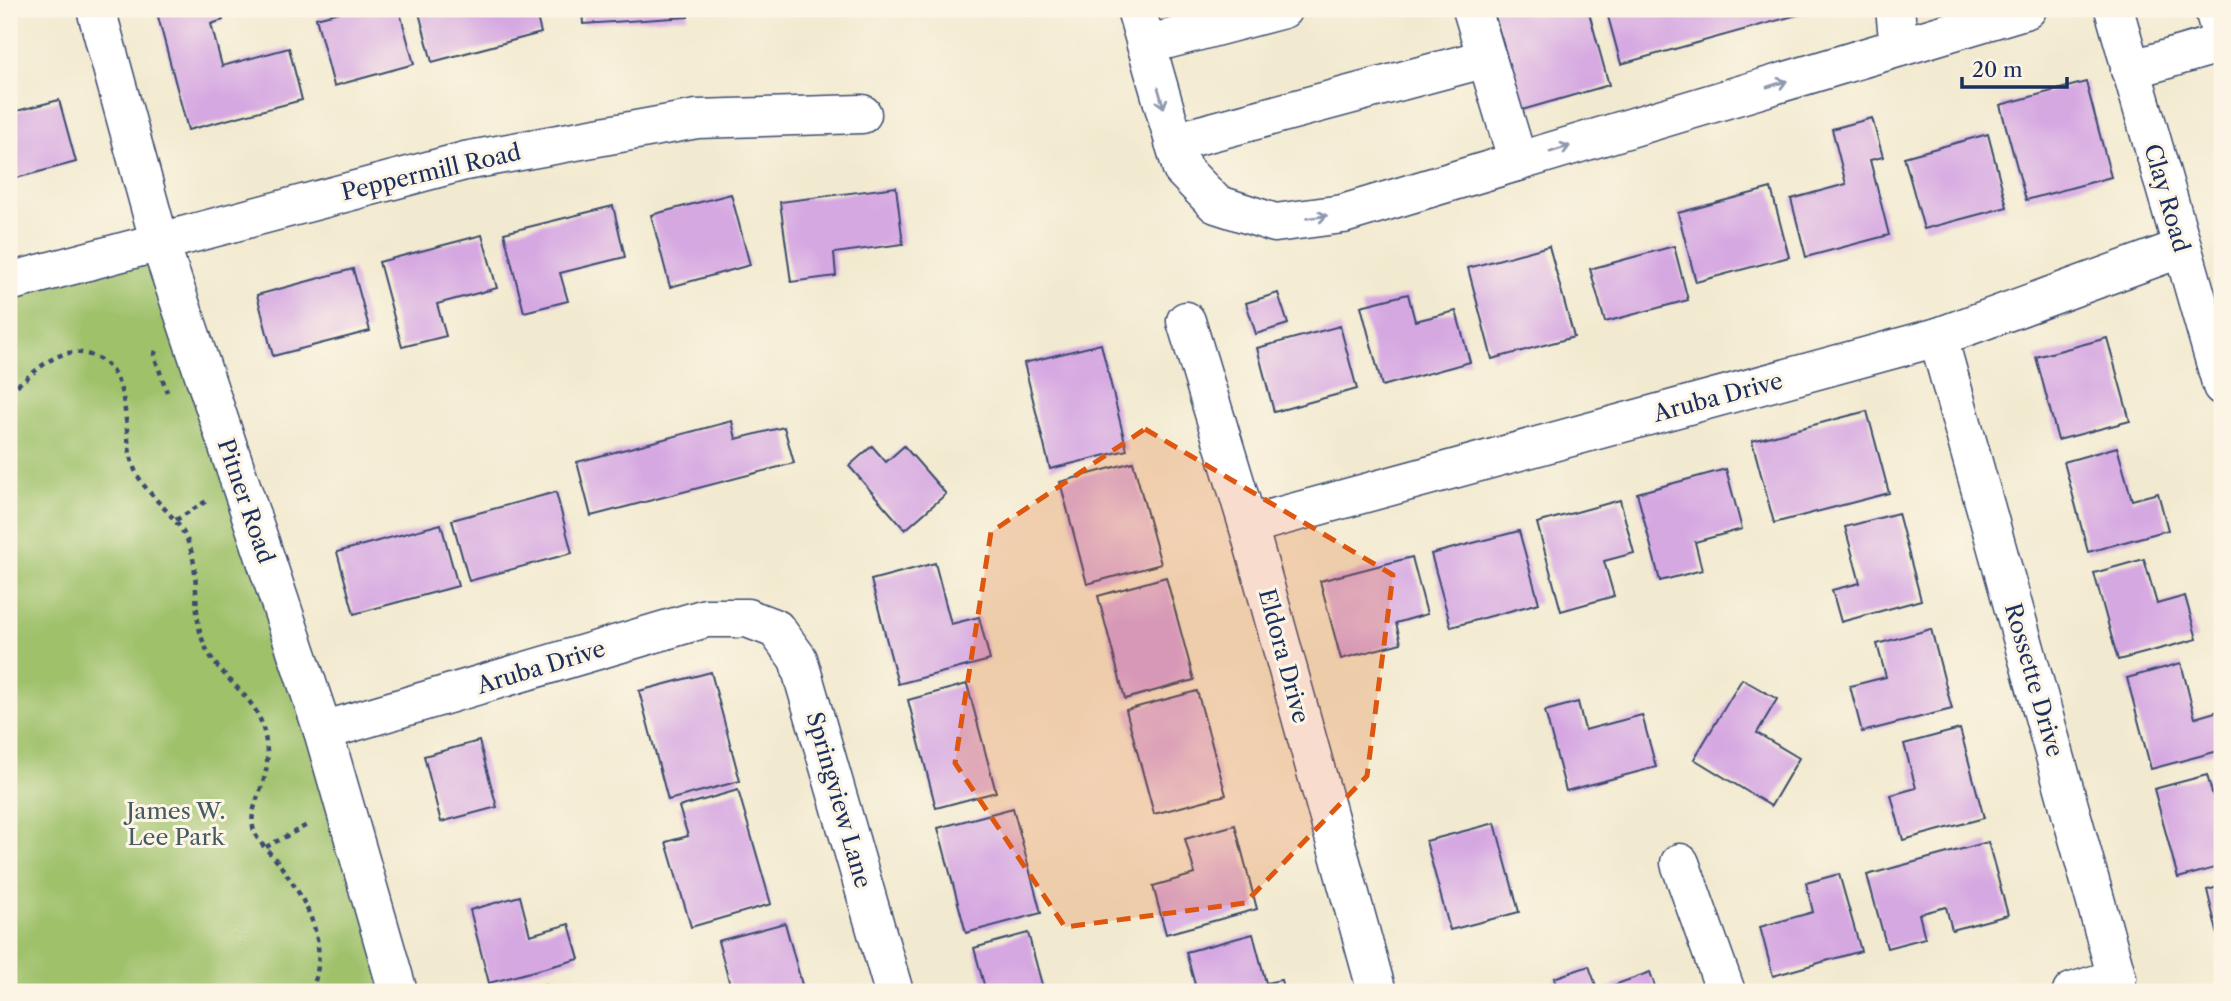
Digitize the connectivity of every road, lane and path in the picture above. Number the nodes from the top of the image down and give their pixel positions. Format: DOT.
graph roads {
  1 [pos="96,9"];
  2 [pos="1136,9"];
  3 [pos="1283,9"];
  4 [pos="1472,9"];
  5 [pos="1895,9"];
  6 [pos="2027,9"];
  7 [pos="2214,9"];
  8 [pos="2121,10"];
  9 [pos="2222,41"];
  10 [pos="1146,45"];
  11 [pos="1899,47"];
  12 [pos="1487,58"];
  13 [pos="2130,70"];
  14 [pos="862,114"];
  15 [pos="1174,142"];
  16 [pos="1518,162"];
  17 [pos="159,240"];
  18 [pos="2182,248"];
  19 [pos="9,282"];
  20 [pos="1186,321"];
  21 [pos="1938,337"];
  22 [pos="2222,386"];
  23 [pos="9,391"];
  24 [pos="213,497"];
  25 [pos="176,520"];
  26 [pos="1248,524"];
  27 [pos="760,623"];
  28 [pos="323,732"];
  29 [pos="309,824"];
  30 [pos="266,848"];
  31 [pos="1680,863"];
  32 [pos="311,992"];
  33 [pos="398,992"];
  34 [pos="894,992"];
  35 [pos="1377,992"];
  36 [pos="1726,992"];
  37 [pos="2072,992"];
  1 -- 17 [label="street, Pitner Road"];
  2 -- 10 [label="street"];
  3 -- 10 [label="street"];
  4 -- 12 [label="street"];
  5 -- 11 [label="street"];
  6 -- 11 [label="street"];
  7 -- 9 [label="street"];
  8 -- 13 [label="street, Clay Road"];
  9 -- 13 [label="street"];
  10 -- 15 [label="street, one-way"];
  16 -- 11 [label="street, one-way"];
  12 -- 15 [label="street"];
  12 -- 16 [label="street"];
  13 -- 18 [label="street, Clay Road"];
  14 -- 17 [label="street, Peppermill Road"];
  15 -- 16 [label="street, one-way"];
  17 -- 19 [label="street, Peppermill Road"];
  17 -- 28 [label="street, Pitner Road"];
  18 -- 21 [label="street, Aruba Drive"];
  18 -- 22 [label="street, Clay Road"];
  20 -- 26 [label="street, Eldora Drive"];
  21 -- 26 [label="street, Aruba Drive"];
  21 -- 37 [label="street, Rossette Drive"];
  23 -- 25 [label="path"];
  24 -- 25 [label="path"];
  25 -- 30 [label="path"];
  26 -- 35 [label="street, Eldora Drive"];
  27 -- 28 [label="street, Aruba Drive"];
  27 -- 34 [label="street, Springview Lane"];
  28 -- 33 [label="street, Pitner Road"];
  29 -- 30 [label="path"];
  30 -- 32 [label="path"];
  31 -- 36 [label="street"];
}
